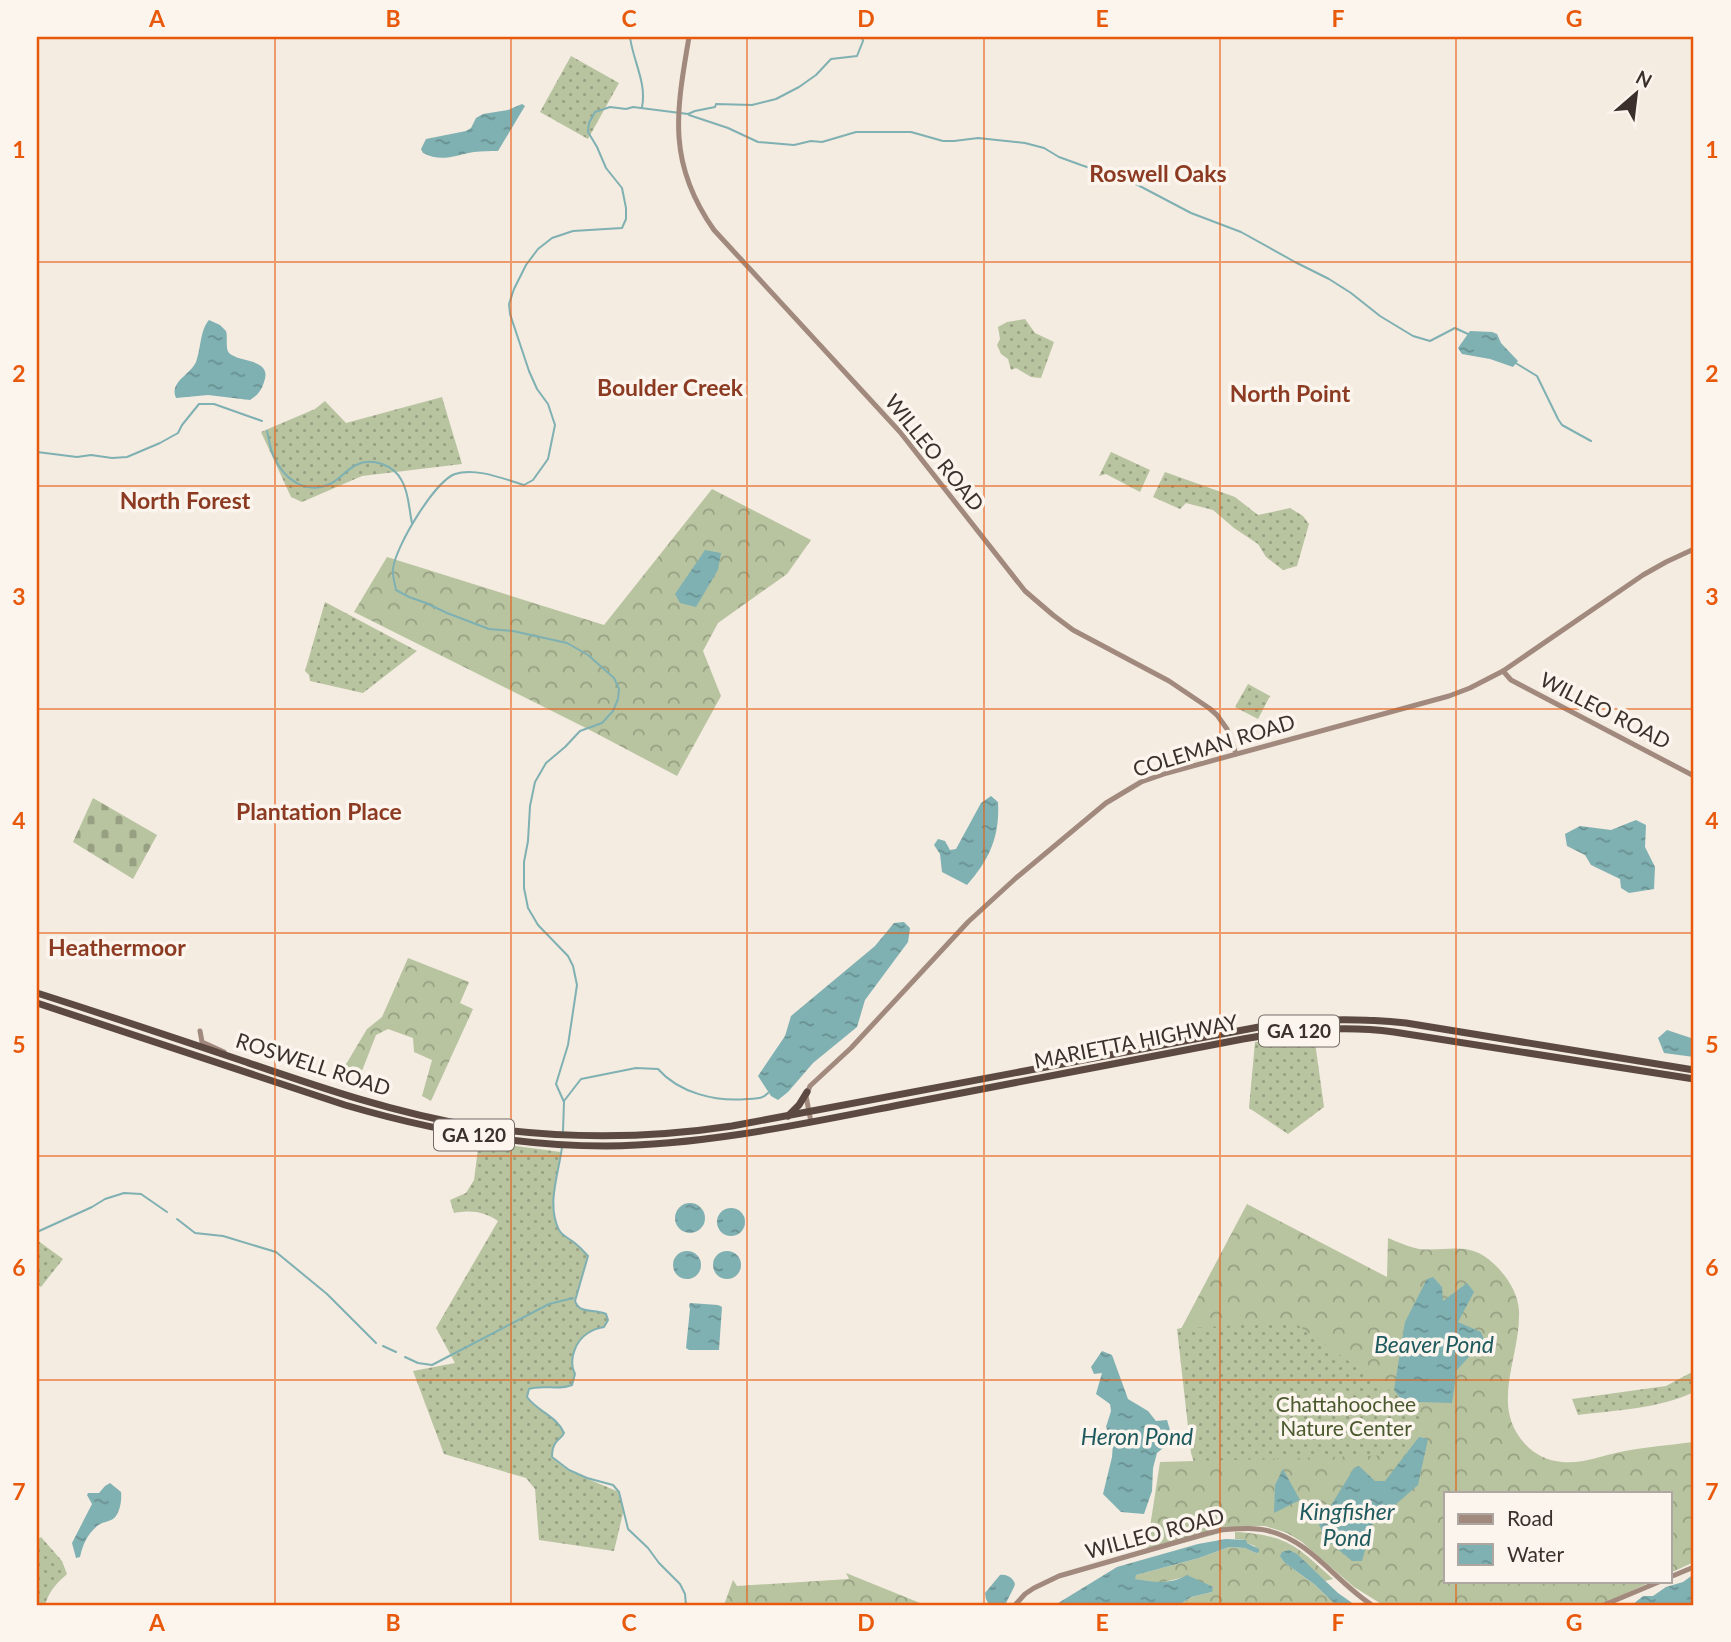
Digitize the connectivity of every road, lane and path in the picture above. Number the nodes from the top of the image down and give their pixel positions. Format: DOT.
graph roads {
  1 [pos="689,37"];
  2 [pos="1694,549"];
  3 [pos="1503,671"];
  4 [pos="1236,754"];
  5 [pos="1694,776"];
  6 [pos="37,993"];
  7 [pos="37,1003"];
  8 [pos="200,1031"];
  9 [pos="233,1058"];
  10 [pos="1694,1070"];
  11 [pos="1694,1079"];
  12 [pos="807,1096"];
  13 [pos="827,1109"];
  14 [pos="808,1112"];
  15 [pos="788,1116"];
  16 [pos="811,1122"];
  17 [pos="586,1136"];
  18 [pos="586,1145"];
  19 [pos="1694,1566"];
  20 [pos="1672,1576"];
  21 [pos="1659,1582"];
  22 [pos="1015,1605"];
  23 [pos="1372,1605"];
  24 [pos="1604,1605"];
  1 -- 4 [label="street, WILLEO ROAD"];
  2 -- 3 [label="street, COLEMAN ROAD"];
  3 -- 4 [label="street, COLEMAN ROAD"];
  3 -- 5 [label="street, WILLEO ROAD"];
  4 -- 12 [label="street, COLEMAN ROAD"];
  6 -- 9 [label="highway, ROSWELL ROAD / GA 120"];
  7 -- 18 [label="highway, ROSWELL ROAD / GA 120"];
  8 -- 9 [label="street"];
  9 -- 17 [label="highway, ROSWELL ROAD / GA 120"];
  10 -- 13 [label="highway, MARIETTA HIGHWAY / GA 120"];
  11 -- 16 [label="highway, MARIETTA HIGHWAY / GA 120"];
  12 -- 13 [label="highway"];
  12 -- 14 [label="street"];
  12 -- 15 [label="highway"];
  13 -- 14 [label="highway, MARIETTA HIGHWAY / GA 120"];
  14 -- 15 [label="highway, MARIETTA HIGHWAY / GA 120"];
  14 -- 16 [label="street"];
  15 -- 17 [label="highway, MARIETTA HIGHWAY / GA 120"];
  16 -- 18 [label="highway, MARIETTA HIGHWAY / GA 120"];
  19 -- 20 [label="street"];
  21 -- 24 [label="street"];
  22 -- 23 [label="street, WILLEO ROAD"];
}
